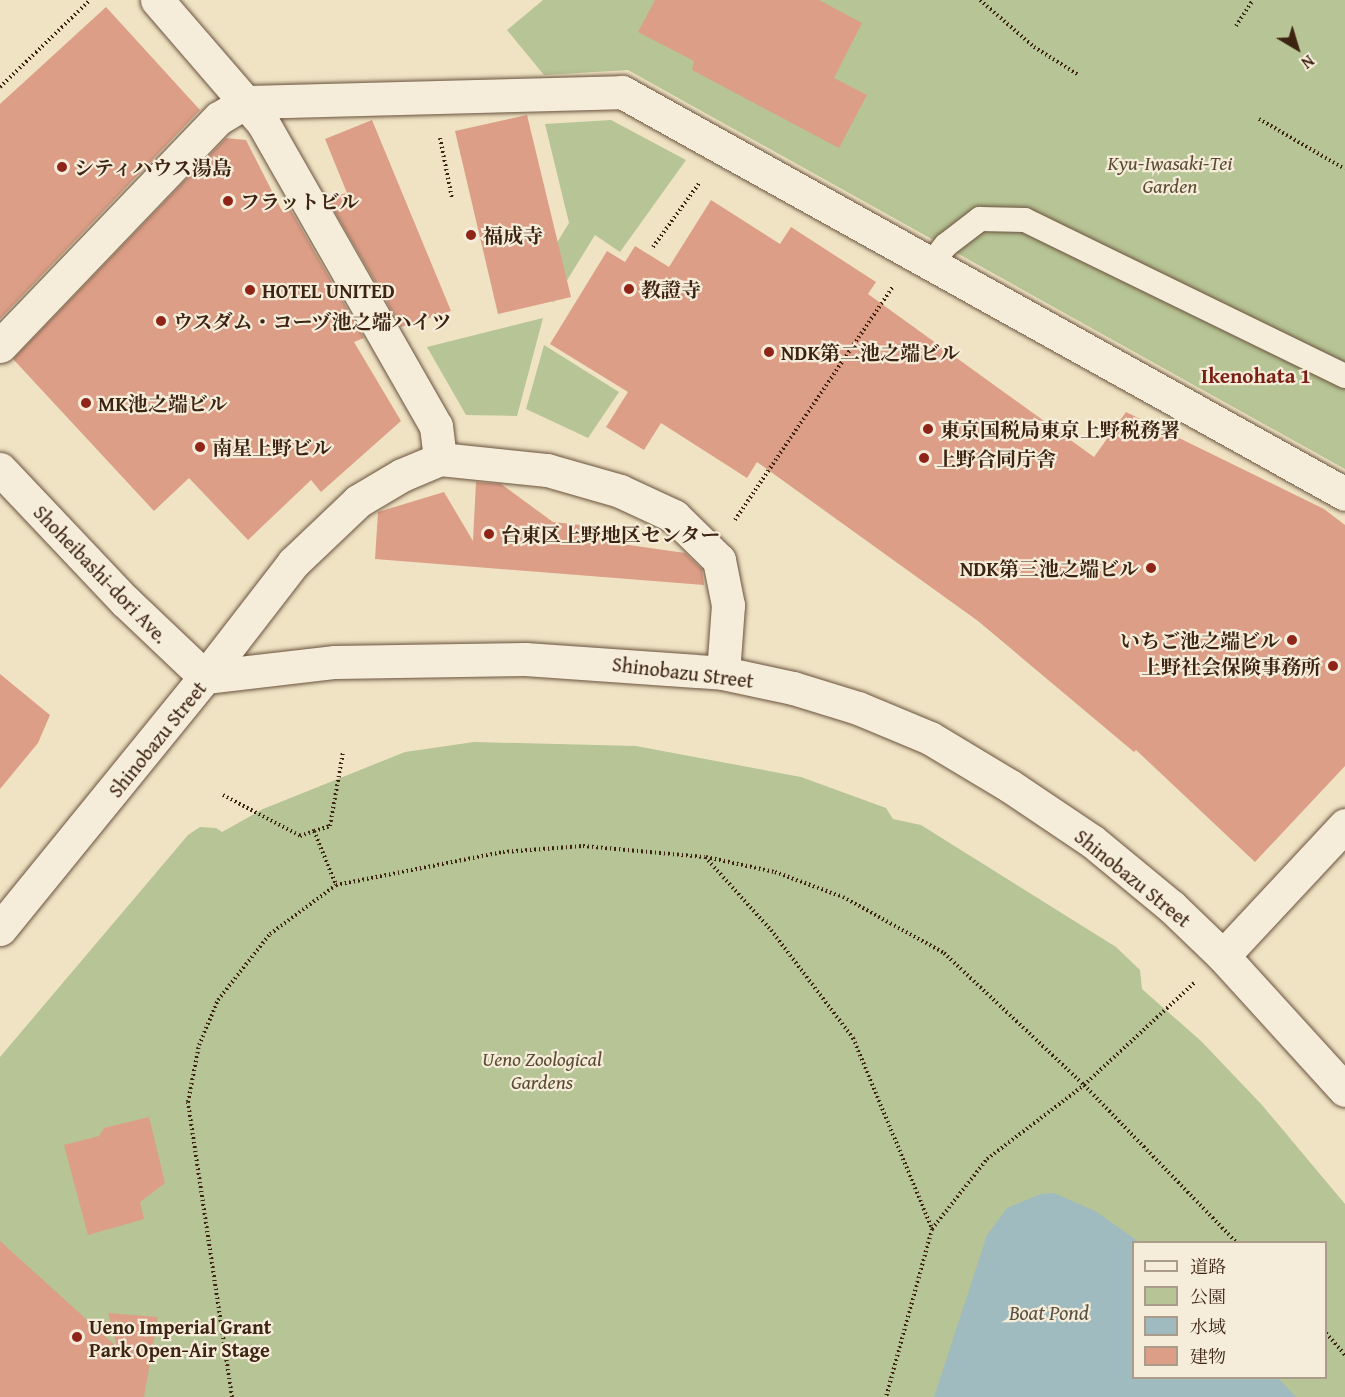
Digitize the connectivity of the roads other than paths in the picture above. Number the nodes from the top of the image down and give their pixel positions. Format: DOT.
graph roads {
  1 [pos="157,0"];
  2 [pos="246,102"];
  3 [pos="931,264"];
  4 [pos="0,346"];
  5 [pos="1345,376"];
  6 [pos="440,459"];
  7 [pos="0,469"];
  8 [pos="1345,494"];
  9 [pos="723,673"];
  10 [pos="205,676"];
  11 [pos="1345,825"];
  12 [pos="0,929"];
  13 [pos="1222,956"];
  14 [pos="1345,1090"];
  1 -- 2 [label="street"];
  2 -- 3 [label="street"];
  2 -- 4 [label="street"];
  2 -- 6 [label="street"];
  3 -- 5 [label="lane"];
  3 -- 8 [label="street"];
  6 -- 9 [label="street"];
  6 -- 10 [label="street"];
  7 -- 10 [label="street, Shoheibashi-dori Ave."];
  9 -- 10 [label="street, Shinobazu Street"];
  9 -- 13 [label="street, Shinobazu Street"];
  10 -- 12 [label="street, Shinobazu Street"];
  11 -- 13 [label="street"];
  13 -- 14 [label="street, Shinobazu Street"];
}
